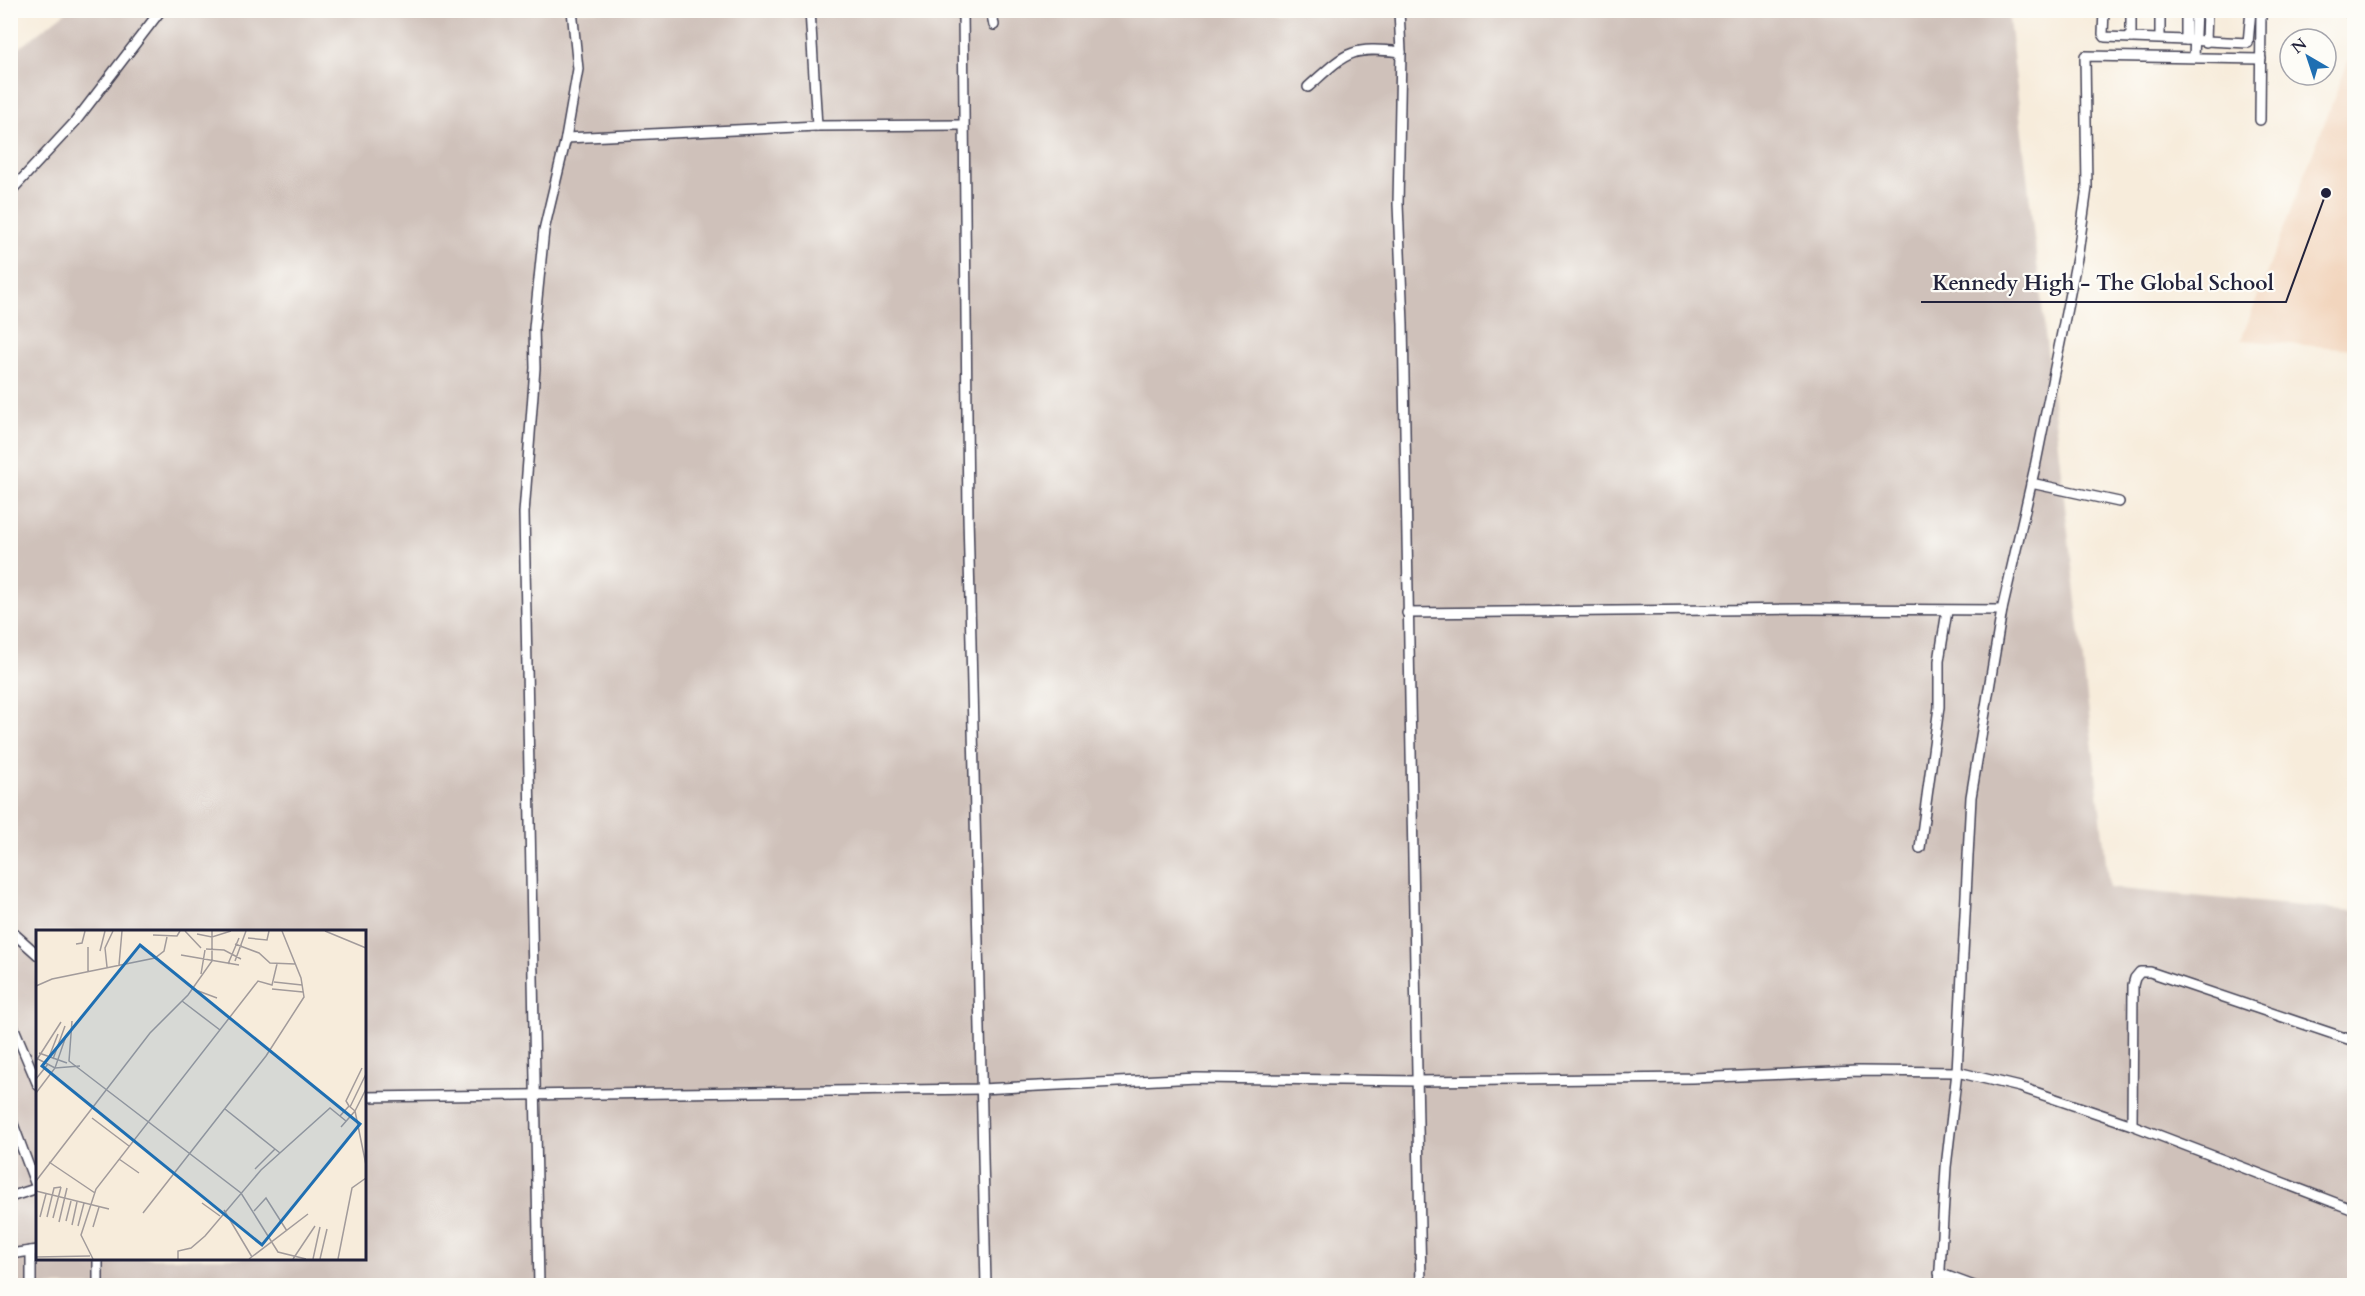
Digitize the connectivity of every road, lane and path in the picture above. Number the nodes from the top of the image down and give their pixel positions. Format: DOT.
graph roads {
  1 [pos="161,10"];
  2 [pos="572,10"];
  3 [pos="810,10"];
  4 [pos="963,10"];
  5 [pos="991,10"];
  6 [pos="1399,10"];
  7 [pos="2104,10"];
  8 [pos="2131,10"];
  9 [pos="2160,10"];
  10 [pos="2186,10"];
  11 [pos="2196,10"];
  12 [pos="2207,10"];
  13 [pos="2251,10"];
  14 [pos="2261,10"];
  15 [pos="2346,10"];
  16 [pos="2355,17"];
  17 [pos="994,25"];
  18 [pos="2131,38"];
  19 [pos="2160,39"];
  20 [pos="2191,41"];
  21 [pos="2206,42"];
  22 [pos="1401,52"];
  23 [pos="2194,57"];
  24 [pos="2261,59"];
  25 [pos="1308,87"];
  26 [pos="2260,120"];
  27 [pos="963,125"];
  28 [pos="818,126"];
  29 [pos="566,138"];
  30 [pos="10,192"];
  31 [pos="2031,483"];
  32 [pos="2119,502"];
  33 [pos="2002,610"];
  34 [pos="1947,611"];
  35 [pos="1407,613"];
  36 [pos="1920,848"];
  37 [pos="10,930"];
  38 [pos="36,953"];
  39 [pos="10,1019"];
  40 [pos="2355,1041"];
  41 [pos="1957,1072"];
  42 [pos="36,1080"];
  43 [pos="1418,1081"];
  44 [pos="981,1089"];
  45 [pos="537,1094"];
  46 [pos="366,1097"];
  47 [pos="10,1116"];
  48 [pos="2132,1125"];
  49 [pos="36,1185"];
  50 [pos="36,1188"];
  51 [pos="10,1197"];
  52 [pos="2355,1210"];
  53 [pos="34,1250"];
  54 [pos="10,1254"];
  55 [pos="98,1260"];
  56 [pos="1940,1273"];
  57 [pos="31,1286"];
  58 [pos="99,1286"];
  59 [pos="539,1286"];
  60 [pos="986,1286"];
  61 [pos="1421,1286"];
  62 [pos="1939,1286"];
  63 [pos="1974,1286"];
  1 -- 30 [label="street"];
  2 -- 29 [label="street"];
  3 -- 28 [label="street"];
  4 -- 27 [label="street"];
  5 -- 17 [label="street"];
  6 -- 22 [label="street"];
  7 -- 18 [label="street"];
  8 -- 18 [label="street"];
  9 -- 19 [label="street"];
  10 -- 20 [label="street"];
  11 -- 20 [label="street"];
  12 -- 21 [label="street"];
  13 -- 21 [label="street"];
  14 -- 24 [label="street"];
  15 -- 16 [label="street"];
  18 -- 19 [label="street"];
  19 -- 20 [label="street"];
  20 -- 21 [label="street"];
  20 -- 23 [label="street"];
  22 -- 25 [label="street"];
  22 -- 35 [label="street"];
  23 -- 24 [label="street"];
  23 -- 31 [label="street"];
  24 -- 26 [label="street"];
  27 -- 28 [label="street"];
  27 -- 44 [label="street"];
  28 -- 29 [label="street"];
  29 -- 45 [label="street"];
  31 -- 32 [label="street"];
  31 -- 33 [label="street"];
  33 -- 34 [label="street"];
  33 -- 41 [label="street"];
  34 -- 35 [label="street"];
  34 -- 36 [label="street"];
  35 -- 43 [label="street"];
  37 -- 38 [label="street"];
  39 -- 42 [label="street"];
  40 -- 48 [label="street"];
  41 -- 43 [label="street"];
  41 -- 48 [label="street"];
  41 -- 56 [label="street"];
  43 -- 44 [label="street"];
  43 -- 61 [label="street"];
  44 -- 45 [label="street"];
  44 -- 60 [label="street"];
  45 -- 46 [label="street"];
  45 -- 59 [label="street"];
  47 -- 49 [label="street"];
  48 -- 52 [label="street"];
  50 -- 51 [label="street"];
  53 -- 54 [label="street"];
  53 -- 57 [label="street"];
  55 -- 58 [label="street"];
  56 -- 62 [label="street"];
  56 -- 63 [label="street"];
}
